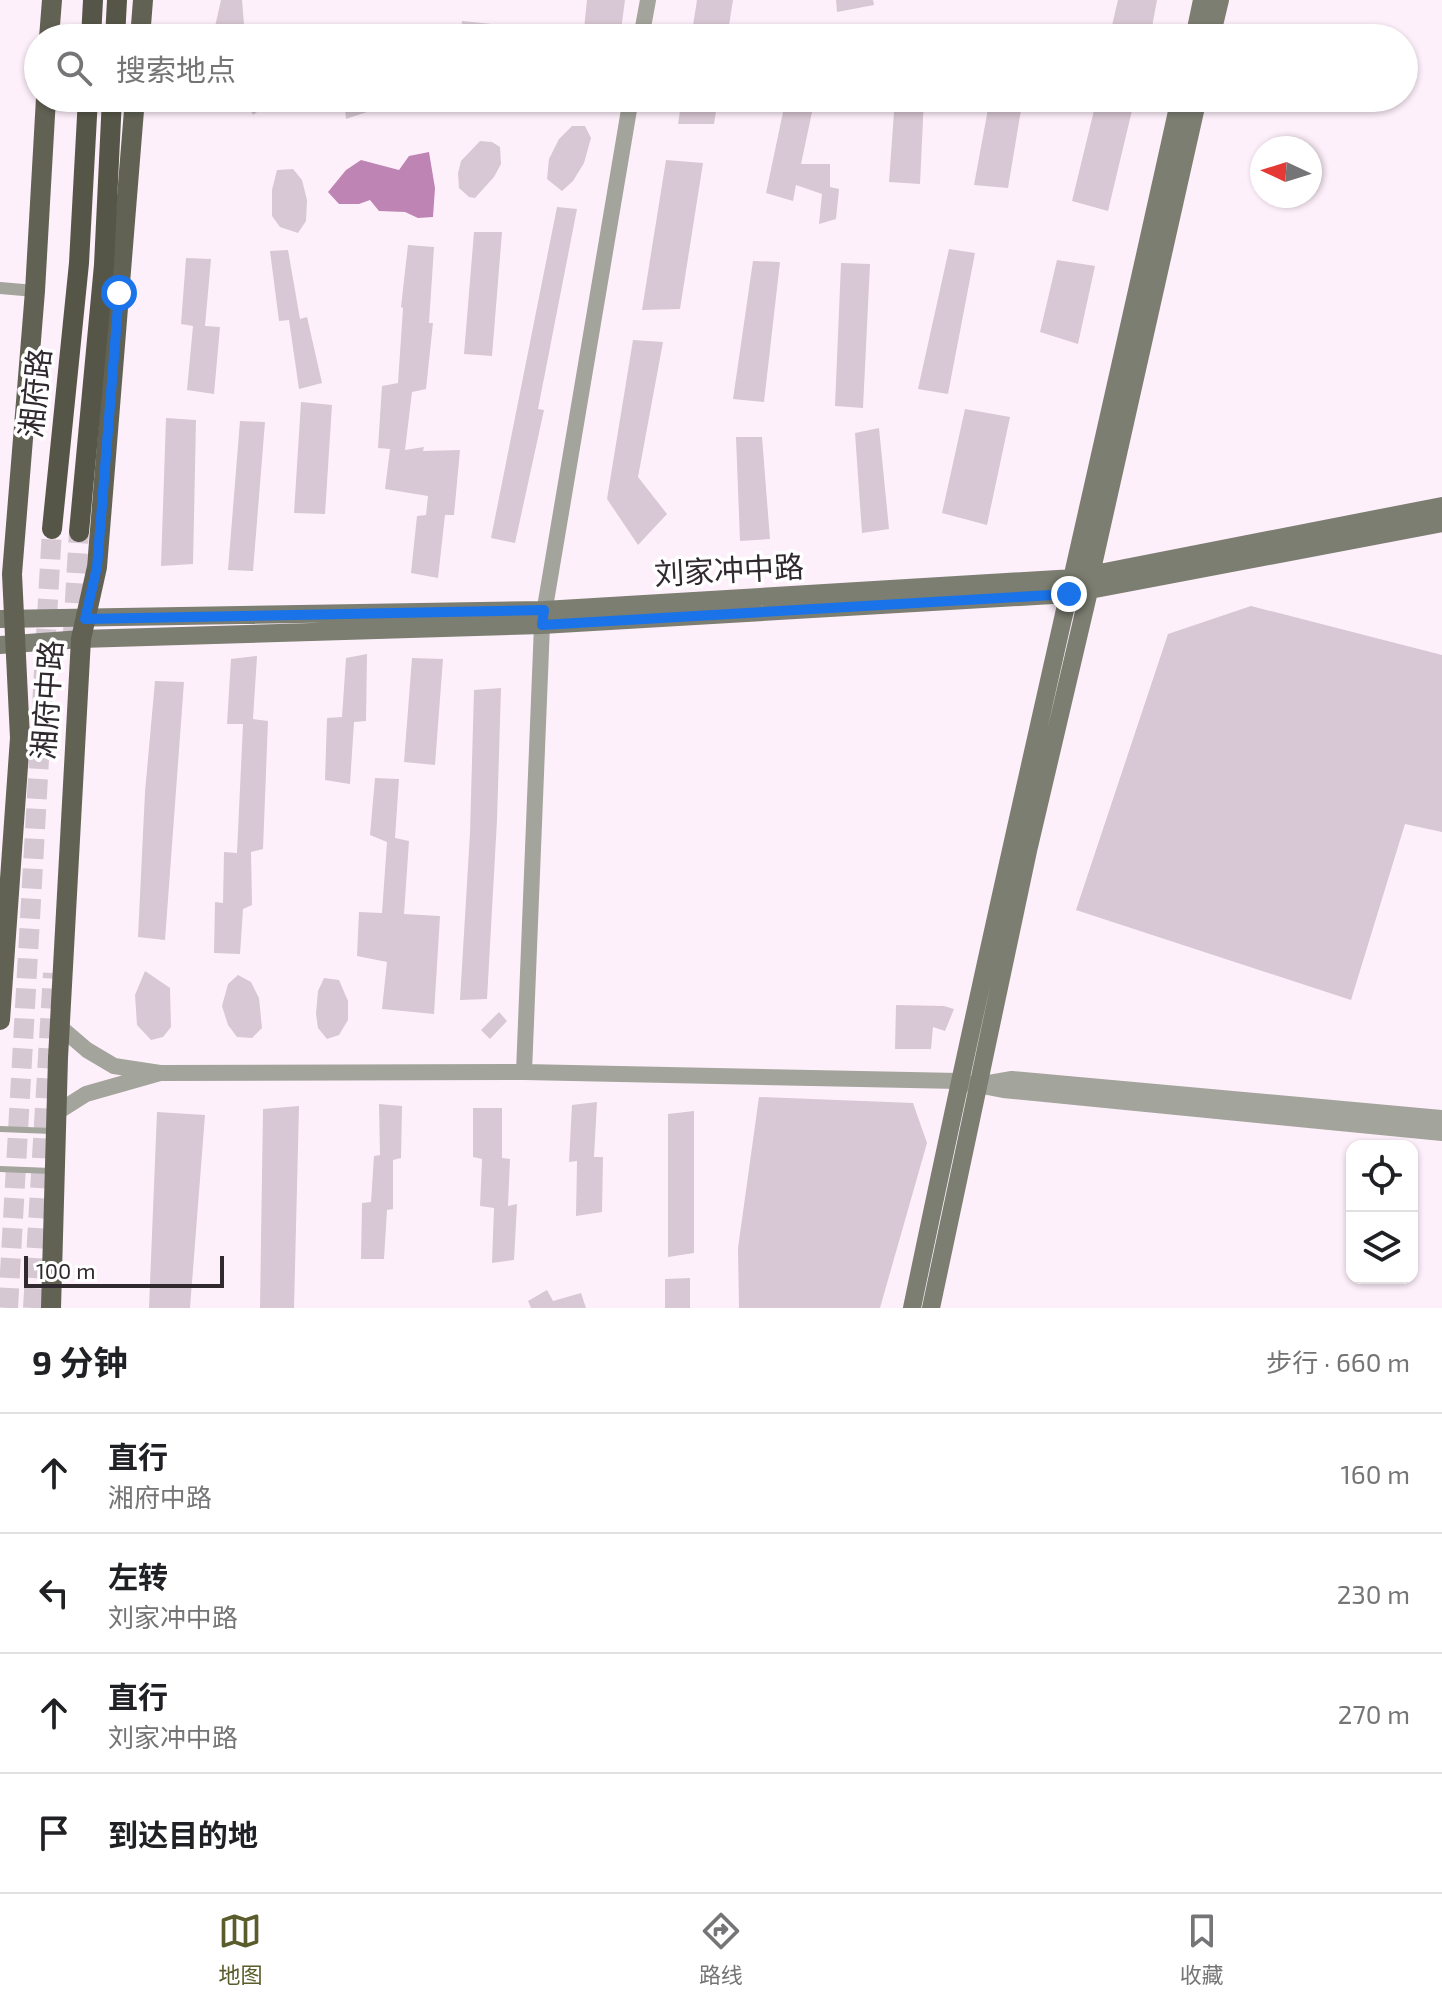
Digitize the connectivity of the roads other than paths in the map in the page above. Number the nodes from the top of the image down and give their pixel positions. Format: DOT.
graph roads {
  1 [pos="52,0"];
  2 [pos="93,0"];
  3 [pos="117,0"];
  4 [pos="143,0"];
  5 [pos="648,0"];
  6 [pos="1202,0"];
  7 [pos="1220,0"];
  8 [pos="50,24"];
  9 [pos="92,24"];
  10 [pos="116,24"];
  11 [pos="141,24"];
  12 [pos="644,24"];
  13 [pos="1197,24"];
  14 [pos="1214,24"];
  15 [pos="45,112"];
  16 [pos="87,112"];
  17 [pos="111,112"];
  18 [pos="134,112"];
  19 [pos="629,112"];
  20 [pos="1177,112"];
  21 [pos="1195,112"];
  22 [pos="0,288"];
  23 [pos="35,291"];
  24 [pos="1442,506"];
  25 [pos="1442,523"];
  26 [pos="52,529"];
  27 [pos="79,532"];
  28 [pos="1081,585"];
  29 [pos="543,618"];
  30 [pos="6,619"];
  31 [pos="83,629"];
  32 [pos="7,644"];
  33 [pos="0,1020"];
  34 [pos="59,1026"];
  35 [pos="524,1072"];
  36 [pos="160,1073"];
  37 [pos="968,1083"];
  38 [pos="1442,1118"];
  39 [pos="56,1122"];
  40 [pos="0,1129"];
  41 [pos="1442,1133"];
  42 [pos="0,1169"];
  43 [pos="54,1171"];
  44 [pos="51,1308"];
  45 [pos="912,1308"];
  46 [pos="931,1308"];
  1 -- 8 [label="main road"];
  2 -- 9 [label="highway"];
  3 -- 10 [label="highway"];
  4 -- 11 [label="main road"];
  5 -- 12 [label="street"];
  6 -- 13 [label="main road"];
  7 -- 14 [label="main road"];
  15 -- 23 [label="main road, 湘府中路"];
  16 -- 26 [label="highway, 湘府路"];
  17 -- 27 [label="highway, 湘府路"];
  18 -- 31 [label="main road, 湘府中路"];
  19 -- 29 [label="street"];
  20 -- 28 [label="main road"];
  21 -- 28 [label="main road"];
  22 -- 23 [label="street"];
  23 -- 30 [label="main road, 湘府中路"];
  24 -- 28 [label="main road, 刘家冲中路"];
  25 -- 28 [label="main road, 刘家冲中路"];
  28 -- 29 [label="main road, 刘家冲中路"];
  28 -- 37 [label="main road"];
  29 -- 31 [label="main road, 刘家冲中路"];
  29 -- 35 [label="street"];
  30 -- 31 [label="main road, 刘家冲中路"];
  30 -- 32 [label="main road, 湘府中路"];
  31 -- 32 [label="main road, 刘家冲中路"];
  31 -- 34 [label="main road, 湘府中路"];
  32 -- 33 [label="main road, 湘府中路"];
  34 -- 36 [label="street"];
  34 -- 39 [label="main road, 湘府中路"];
  35 -- 36 [label="street"];
  35 -- 37 [label="street"];
  36 -- 39 [label="street"];
  37 -- 38 [label="street"];
  37 -- 41 [label="street"];
  37 -- 45 [label="main road"];
  37 -- 46 [label="main road"];
  39 -- 40 [label="lane"];
  39 -- 43 [label="main road, 湘府中路"];
  42 -- 43 [label="lane"];
  43 -- 44 [label="main road, 湘府中路"];
}
